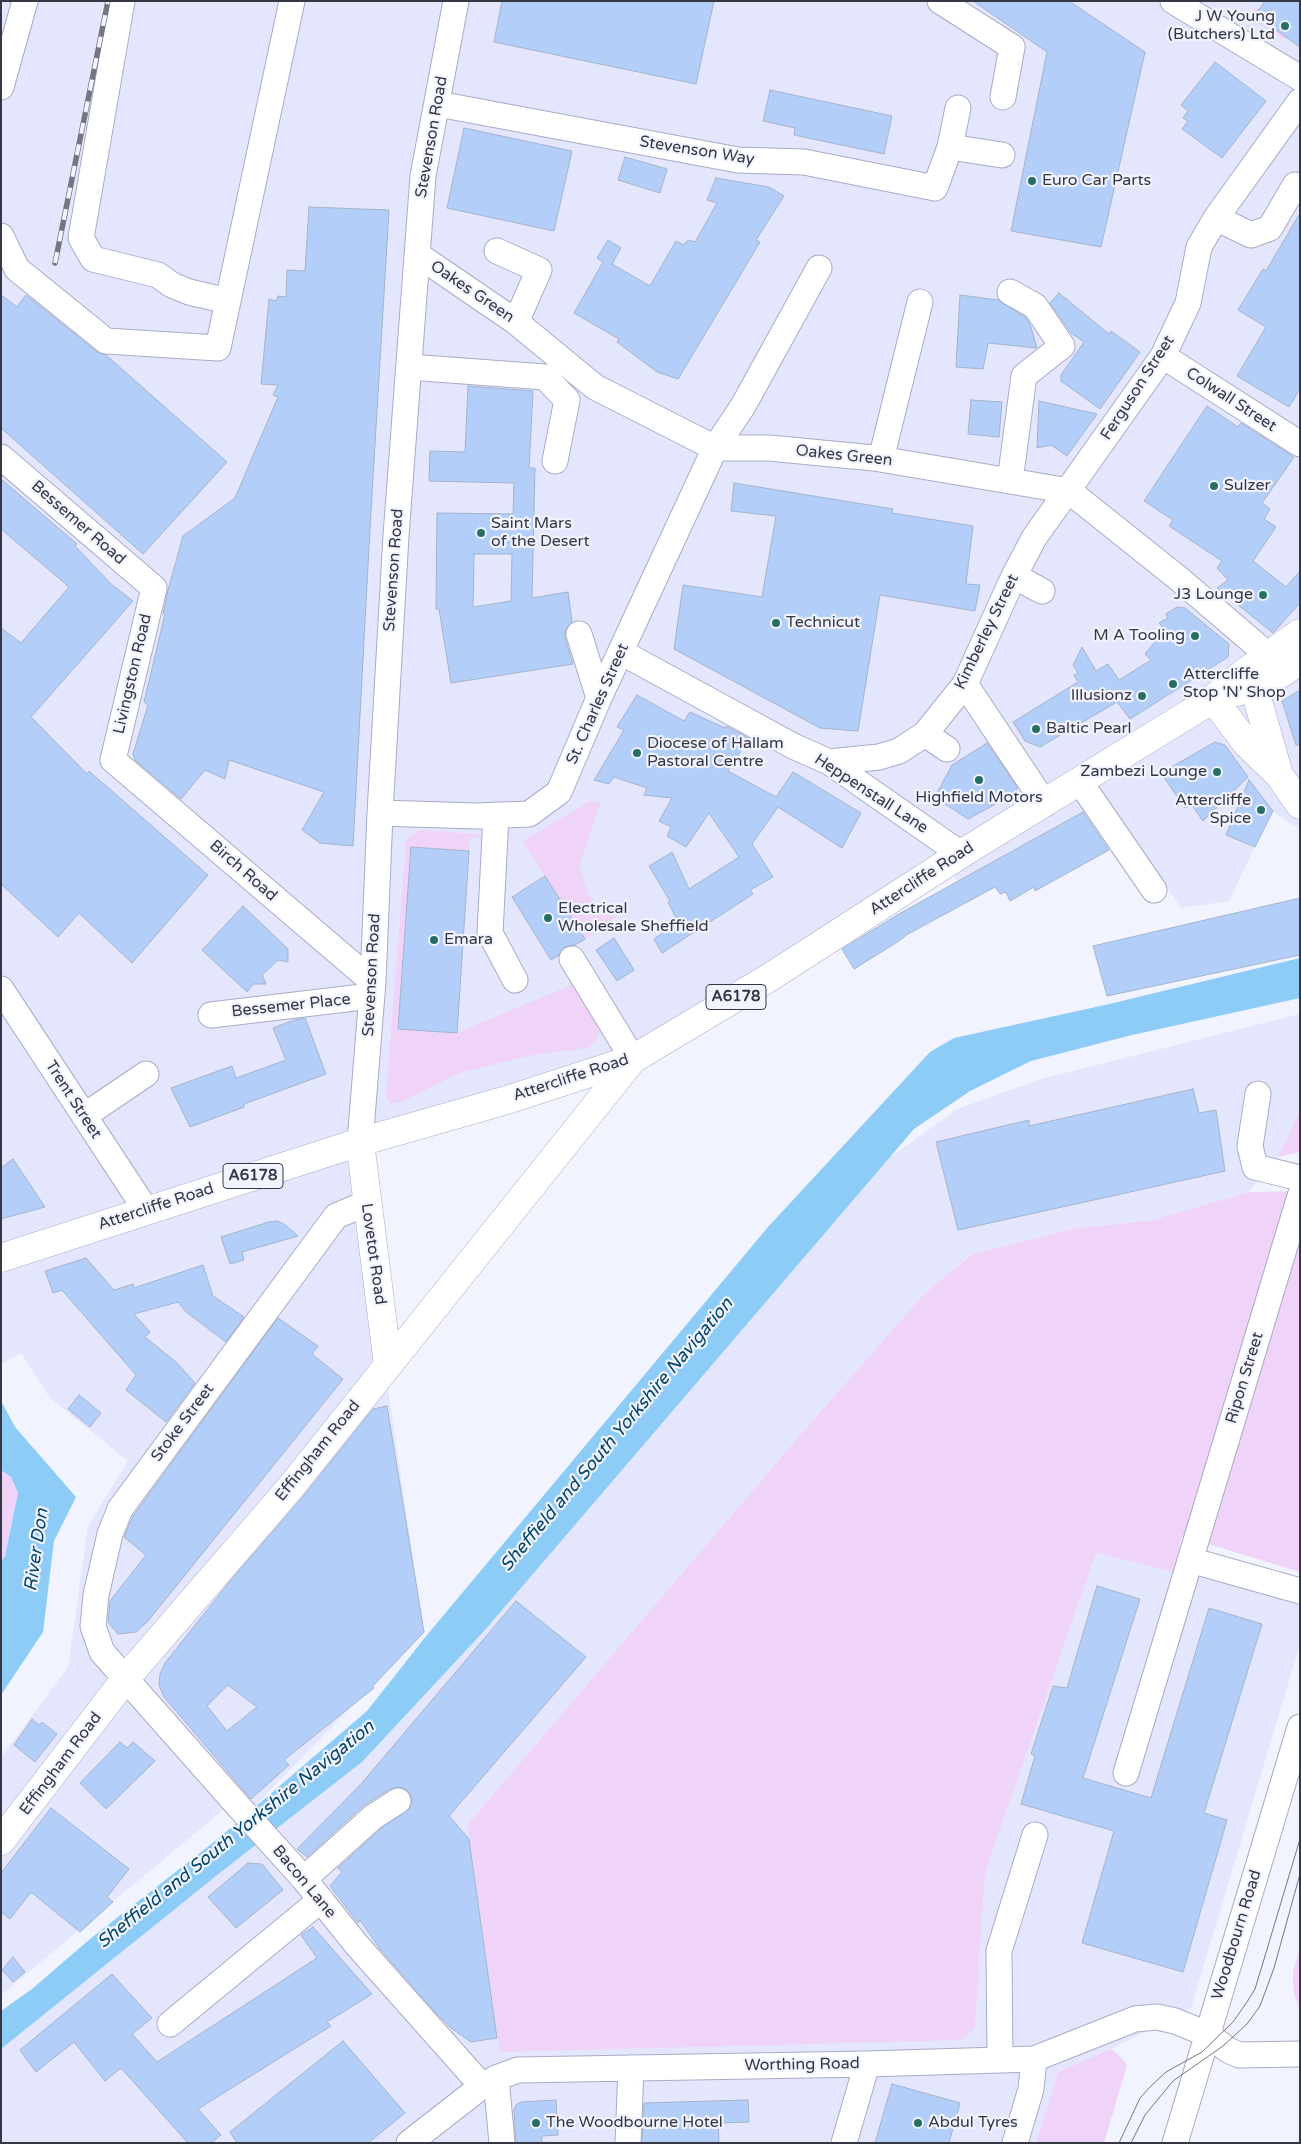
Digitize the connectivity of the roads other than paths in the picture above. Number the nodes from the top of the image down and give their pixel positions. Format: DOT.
graph roads {
  1 [pos="25,1"];
  2 [pos="122,1"];
  3 [pos="292,1"];
  4 [pos="456,1"];
  5 [pos="940,1"];
  6 [pos="1173,1"];
  7 [pos="1300,78"];
  8 [pos="1,87"];
  9 [pos="1003,97"];
  10 [pos="1300,101"];
  11 [pos="438,104"];
  12 [pos="958,108"];
  13 [pos="950,147"];
  14 [pos="1002,155"];
  15 [pos="1295,185"];
  16 [pos="1216,218"];
  17 [pos="1,236"];
  18 [pos="497,251"];
  19 [pos="418,255"];
  20 [pos="819,268"];
  21 [pos="1010,292"];
  22 [pos="228,301"];
  23 [pos="920,302"];
  24 [pos="516,322"];
  25 [pos="1163,356"];
  26 [pos="409,367"];
  27 [pos="1300,444"];
  28 [pos="715,448"];
  29 [pos="1,457"];
  30 [pos="881,459"];
  31 [pos="554,461"];
  32 [pos="1010,481"];
  33 [pos="1069,491"];
  34 [pos="1014,576"];
  35 [pos="154,588"];
  36 [pos="1042,592"];
  37 [pos="1300,633"];
  38 [pos="580,634"];
  39 [pos="621,652"];
  40 [pos="1268,655"];
  41 [pos="1300,661"];
  42 [pos="1247,681"];
  43 [pos="965,684"];
  44 [pos="599,698"];
  45 [pos="1213,699"];
  46 [pos="925,734"];
  47 [pos="947,749"];
  48 [pos="113,760"];
  49 [pos="828,762"];
  50 [pos="1279,775"];
  51 [pos="1080,782"];
  52 [pos="1045,804"];
  53 [pos="1300,805"];
  54 [pos="380,813"];
  55 [pos="496,815"];
  56 [pos="961,854"];
  57 [pos="1154,890"];
  58 [pos="572,959"];
  59 [pos="515,980"];
  60 [pos="1,989"];
  61 [pos="372,989"];
  62 [pos="211,1015"];
  63 [pos="633,1059"];
  64 [pos="146,1074"];
  65 [pos="1258,1094"];
  66 [pos="84,1116"];
  67 [pos="360,1142"];
  68 [pos="1300,1178"];
  69 [pos="1300,1196"];
  70 [pos="366,1203"];
  71 [pos="146,1210"];
  72 [pos="1,1258"];
  73 [pos="380,1307"];
  74 [pos="432,1310"];
  75 [pos="388,1365"];
  76 [pos="1190,1560"];
  77 [pos="1300,1591"];
  78 [pos="126,1678"];
  79 [pos="1300,1727"];
  80 [pos="1126,1773"];
  81 [pos="398,1801"];
  82 [pos="1035,1835"];
  83 [pos="1,1841"];
  84 [pos="304,1879"];
  85 [pos="322,1901"];
  86 [pos="170,2024"];
  87 [pos="1207,2034"];
  88 [pos="1300,2054"];
  89 [pos="1034,2059"];
  90 [pos="1000,2060"];
  91 [pos="868,2064"];
  92 [pos="631,2068"];
  93 [pos="489,2082"];
  94 [pos="409,2143"];
  95 [pos="502,2143"];
  96 [pos="628,2143"];
  97 [pos="844,2143"];
  98 [pos="1015,2143"];
  99 [pos="1175,2143"];
  1 -- 8 [label="street"];
  2 -- 22 [label="street"];
  3 -- 22 [label="street"];
  4 -- 11 [label="street, Stevenson Road"];
  5 -- 9 [label="street"];
  6 -- 7 [label="street"];
  10 -- 16 [label="street, Ferguson Street"];
  11 -- 13 [label="street, Stevenson Way"];
  11 -- 19 [label="street, Stevenson Road"];
  12 -- 13 [label="street, Stevenson Way"];
  13 -- 14 [label="street"];
  15 -- 16 [label="street"];
  16 -- 25 [label="street, Ferguson Street"];
  17 -- 22 [label="street"];
  18 -- 24 [label="street"];
  19 -- 24 [label="street, Oakes Green"];
  19 -- 26 [label="street, Stevenson Road"];
  20 -- 28 [label="street, St. Charles Street"];
  21 -- 32 [label="street"];
  23 -- 30 [label="street"];
  24 -- 28 [label="street, Oakes Green"];
  25 -- 27 [label="street, Colwall Street"];
  25 -- 33 [label="street, Ferguson Street"];
  26 -- 31 [label="street"];
  26 -- 54 [label="street, Stevenson Road"];
  28 -- 30 [label="street, Oakes Green"];
  28 -- 39 [label="street, St. Charles Street"];
  29 -- 35 [label="street, Bessemer Road"];
  30 -- 32 [label="street, Oakes Green"];
  32 -- 33 [label="street, Oakes Green"];
  33 -- 34 [label="street, Kimberley Street"];
  33 -- 40 [label="street, Oakes Green"];
  34 -- 36 [label="street"];
  34 -- 43 [label="street, Kimberley Street"];
  35 -- 48 [label="street, Livingston Road"];
  37 -- 40 [label="main road, Attercliffe Road / A6178"];
  38 -- 44 [label="street"];
  39 -- 44 [label="street, St. Charles Street"];
  39 -- 49 [label="street, Heppenstall Lane"];
  40 -- 42 [label="main road, Attercliffe Road / A6178"];
  41 -- 42 [label="main road, Attercliffe Road / A6178"];
  42 -- 45 [label="main road, Attercliffe Road / A6178"];
  42 -- 50 [label="main road"];
  43 -- 46 [label="street, Kimberley Street"];
  43 -- 52 [label="street"];
  44 -- 55 [label="street, St. Charles Street"];
  45 -- 50 [label="main road"];
  45 -- 51 [label="main road, Attercliffe Road / A6178"];
  46 -- 47 [label="street"];
  46 -- 49 [label="street, Kimberley Street"];
  48 -- 61 [label="street, Birch Road"];
  49 -- 56 [label="street, Heppenstall Lane"];
  50 -- 53 [label="main road"];
  51 -- 52 [label="main road, Attercliffe Road / A6178"];
  51 -- 57 [label="street"];
  52 -- 56 [label="main road, Attercliffe Road / A6178"];
  54 -- 55 [label="street, St. Charles Street"];
  54 -- 61 [label="street, Stevenson Road"];
  55 -- 59 [label="street"];
  56 -- 63 [label="main road, Attercliffe Road / A6178"];
  58 -- 63 [label="street"];
  60 -- 66 [label="street, Trent Street"];
  61 -- 62 [label="street, Bessemer Place"];
  61 -- 67 [label="street, Stevenson Road"];
  63 -- 67 [label="main road, Attercliffe Road / A6178"];
  63 -- 74 [label="main road, Effingham Road"];
  64 -- 66 [label="street"];
  65 -- 68 [label="street"];
  66 -- 71 [label="street, Trent Street"];
  67 -- 70 [label="main road, Lovetot Road"];
  67 -- 71 [label="main road, Attercliffe Road / A6178"];
  69 -- 76 [label="street, Ripon Street"];
  70 -- 73 [label="main road, Lovetot Road"];
  70 -- 78 [label="street, Stoke Street"];
  71 -- 72 [label="main road, Attercliffe Road / A6178"];
  73 -- 74 [label="main road"];
  73 -- 75 [label="main road, Lovetot Road"];
  74 -- 75 [label="main road, Effingham Road"];
  75 -- 78 [label="main road, Effingham Road"];
  76 -- 77 [label="street"];
  76 -- 80 [label="street, Ripon Street"];
  78 -- 83 [label="main road, Effingham Road"];
  78 -- 84 [label="street, Bacon Lane"];
  79 -- 87 [label="street, Woodbourn Road"];
  81 -- 84 [label="street"];
  82 -- 90 [label="street"];
  84 -- 85 [label="street, Bacon Lane"];
  85 -- 86 [label="street"];
  85 -- 93 [label="street, Bacon Lane"];
  87 -- 88 [label="street, Worthing Road"];
  87 -- 89 [label="street, Worthing Road"];
  87 -- 99 [label="street, Woodbourn Road"];
  89 -- 90 [label="street, Worthing Road"];
  89 -- 98 [label="street"];
  90 -- 91 [label="street, Worthing Road"];
  91 -- 92 [label="street, Worthing Road"];
  91 -- 97 [label="street"];
  92 -- 93 [label="street, Worthing Road"];
  92 -- 96 [label="street"];
  93 -- 94 [label="street, Worthing Road"];
  93 -- 95 [label="street"];
}
